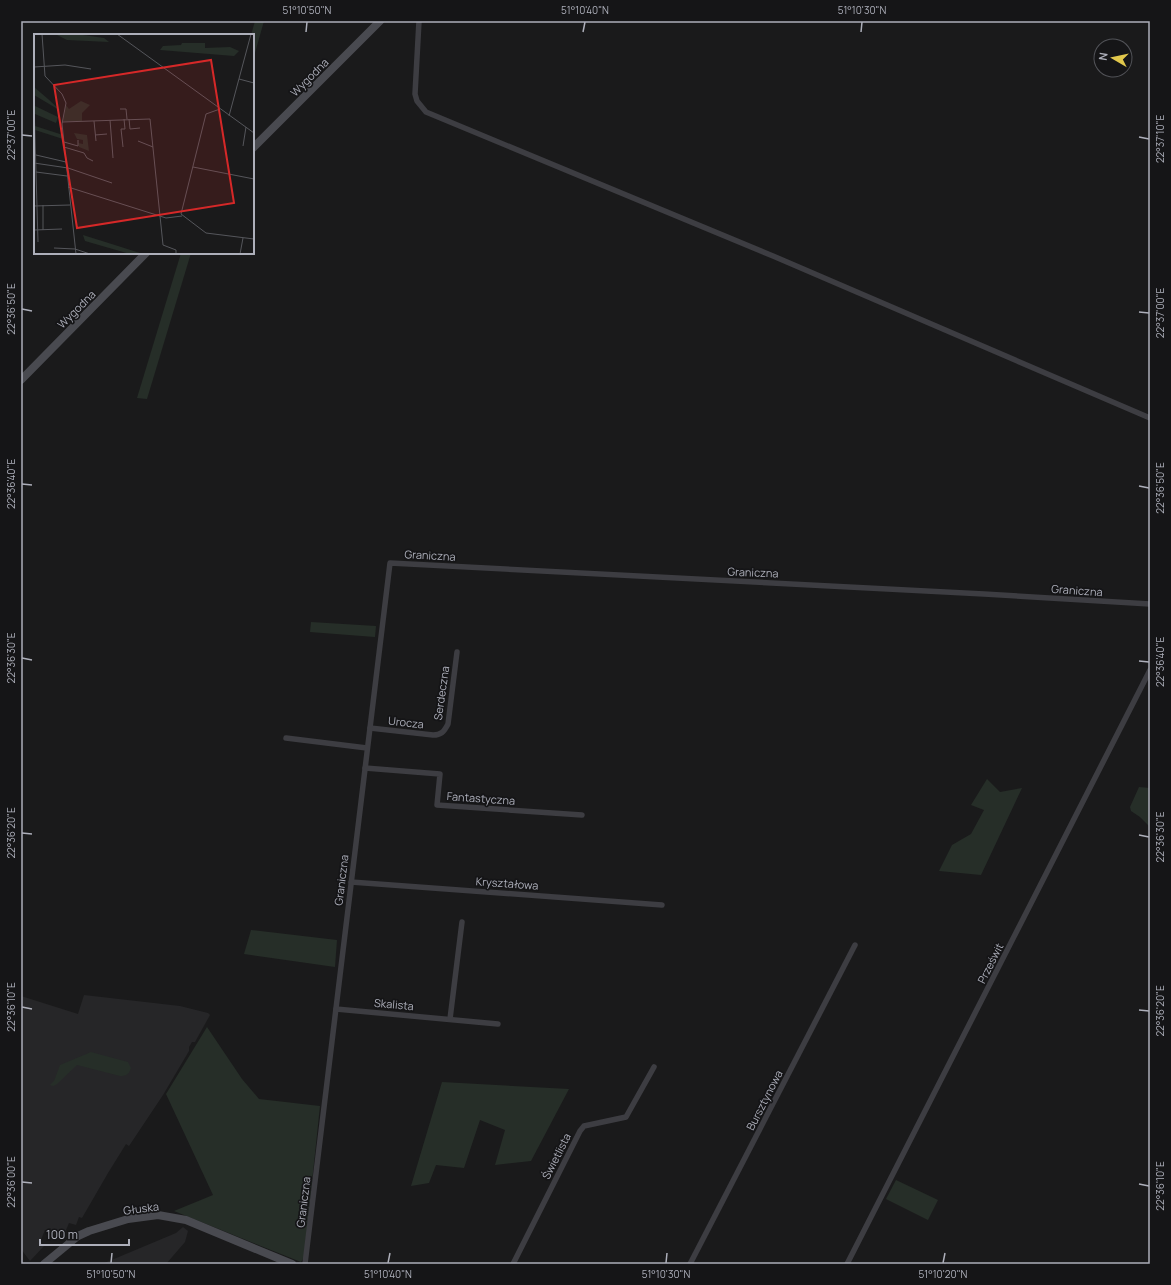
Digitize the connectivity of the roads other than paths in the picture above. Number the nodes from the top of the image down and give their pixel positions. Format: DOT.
graph roads {
  1 [pos="380,21"];
  2 [pos="419,21"];
  3 [pos="254,147"];
  4 [pos="145,254"];
  5 [pos="21,380"];
  6 [pos="1150,418"];
  7 [pos="1150,604"];
  8 [pos="457,652"];
  9 [pos="1150,670"];
  10 [pos="370,728"];
  11 [pos="440,735"];
  12 [pos="286,738"];
  13 [pos="367,748"];
  14 [pos="365,768"];
  15 [pos="582,815"];
  16 [pos="351,882"];
  17 [pos="662,905"];
  18 [pos="462,922"];
  19 [pos="855,945"];
  20 [pos="336,1009"];
  21 [pos="450,1019"];
  22 [pos="498,1024"];
  23 [pos="654,1067"];
  24 [pos="44,1264"];
  25 [pos="292,1264"];
  26 [pos="305,1264"];
  27 [pos="513,1264"];
  28 [pos="690,1264"];
  29 [pos="847,1264"];
  1 -- 3 [label="street, Wygodna"];
  2 -- 6 [label="street"];
  4 -- 5 [label="street, Wygodna"];
  7 -- 10 [label="street, Graniczna"];
  8 -- 11 [label="street, Serdeczna"];
  9 -- 29 [label="street, Prześwit"];
  10 -- 11 [label="street, Urocza"];
  10 -- 13 [label="street, Graniczna"];
  12 -- 13 [label="street"];
  13 -- 14 [label="street, Graniczna"];
  14 -- 15 [label="street, Fantastyczna"];
  14 -- 16 [label="street, Graniczna"];
  16 -- 17 [label="street, Kryształowa"];
  16 -- 20 [label="street, Graniczna"];
  18 -- 21 [label="street"];
  19 -- 28 [label="street, Bursztynowa"];
  20 -- 21 [label="street, Skalista"];
  20 -- 26 [label="street, Graniczna"];
  21 -- 22 [label="street, Skalista"];
  23 -- 27 [label="street, Świetlista"];
  24 -- 25 [label="street, Głuska"];
}
